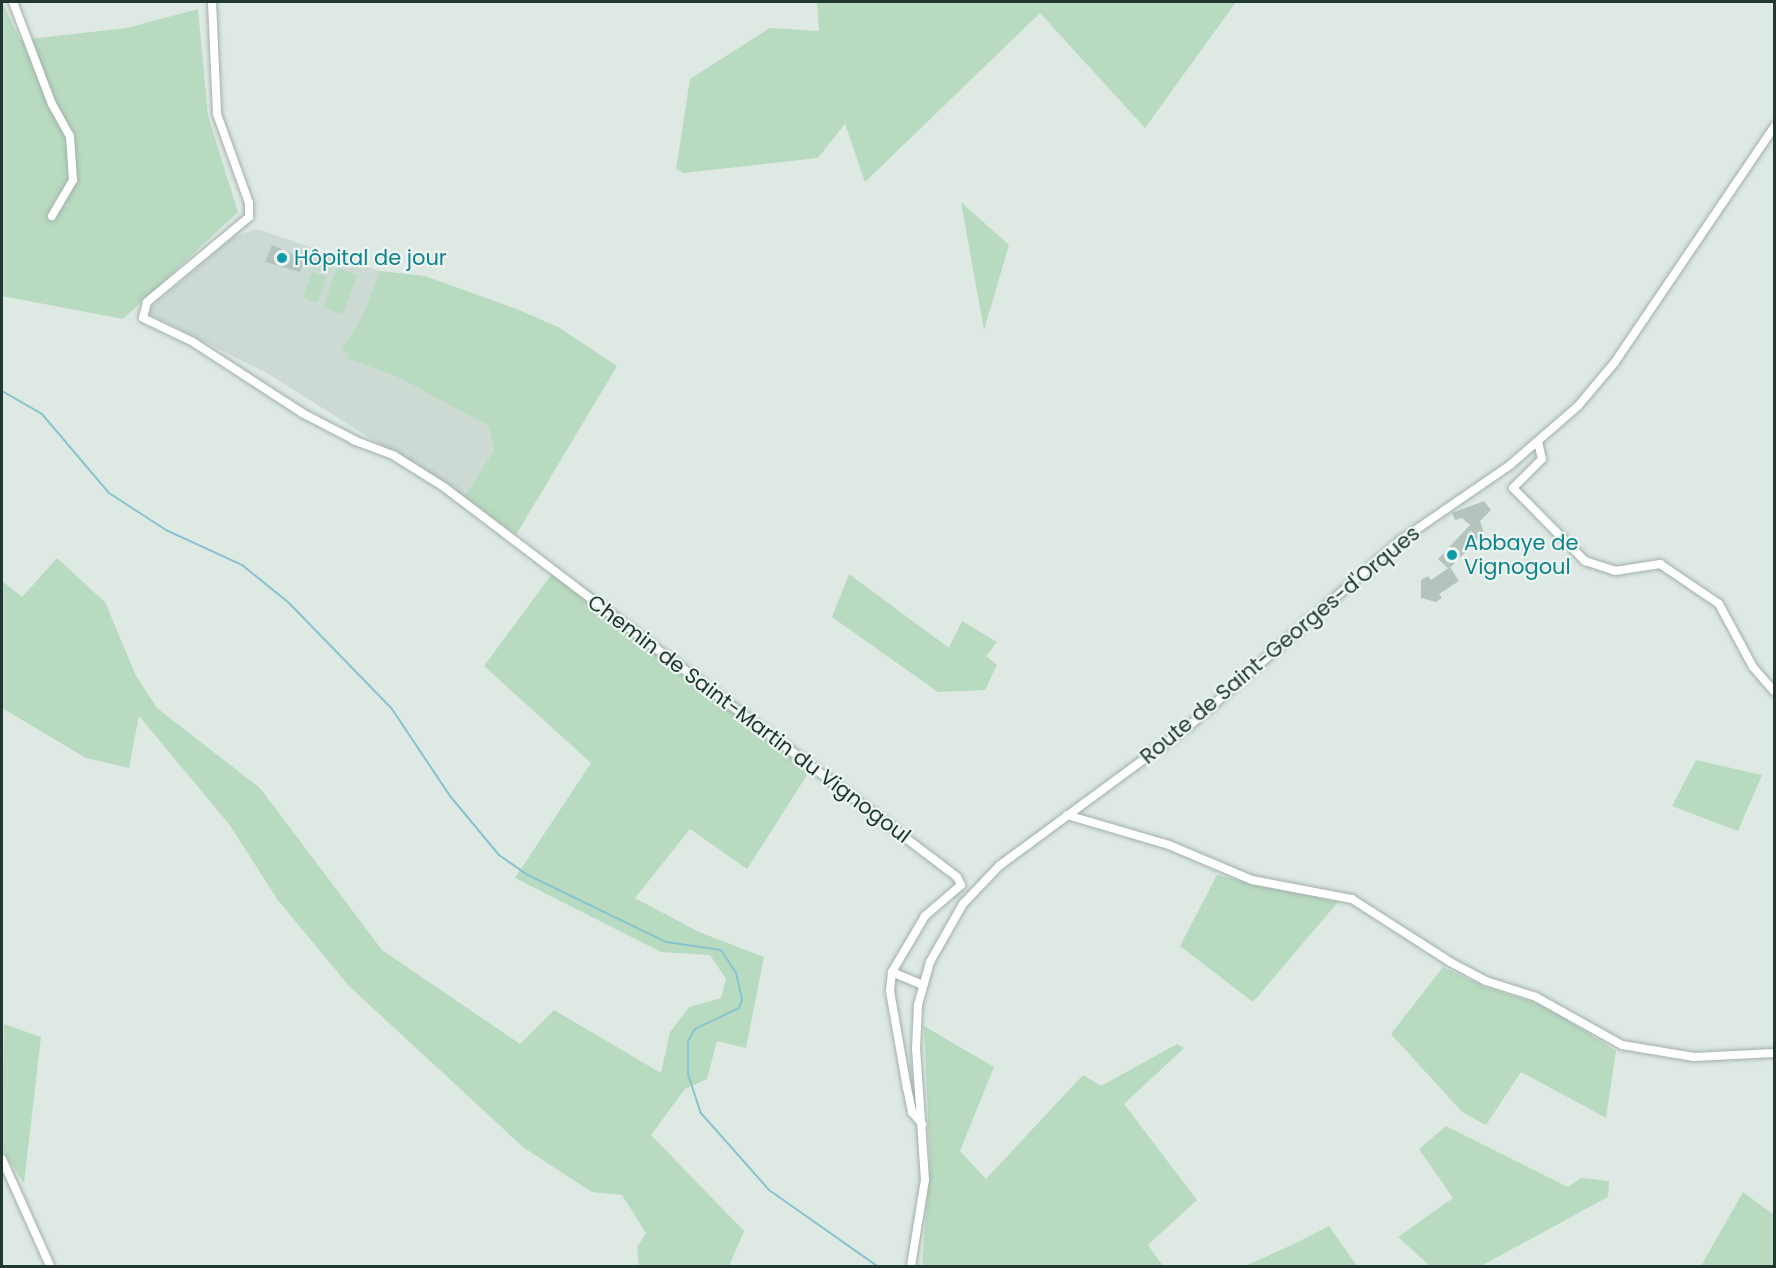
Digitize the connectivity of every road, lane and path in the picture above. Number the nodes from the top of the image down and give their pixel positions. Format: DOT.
graph roads {
  1 [pos="13,2"];
  2 [pos="212,2"];
  3 [pos="1774,128"];
  4 [pos="52,216"];
  5 [pos="1538,442"];
  6 [pos="1774,691"];
  7 [pos="1067,815"];
  8 [pos="892,972"];
  9 [pos="923,984"];
  10 [pos="1774,1053"];
  11 [pos="921,1124"];
  12 [pos="2,1159"];
  13 [pos="50,1266"];
  14 [pos="911,1266"];
  1 -- 4 [label="street"];
  2 -- 8 [label="street, Chemin de Saint-Martin du Vignogoul"];
  3 -- 5 [label="street, Route de Saint-Georges-d'Orques"];
  5 -- 6 [label="street"];
  5 -- 7 [label="street, Route de Saint-Georges-d'Orques"];
  7 -- 9 [label="street, Route de Saint-Georges-d'Orques"];
  7 -- 10 [label="street"];
  8 -- 9 [label="street"];
  8 -- 11 [label="street"];
  9 -- 11 [label="street, Route de Saint-Georges-d'Orques"];
  11 -- 14 [label="street, Route de Saint-Georges-d'Orques"];
  12 -- 13 [label="street"];
}
